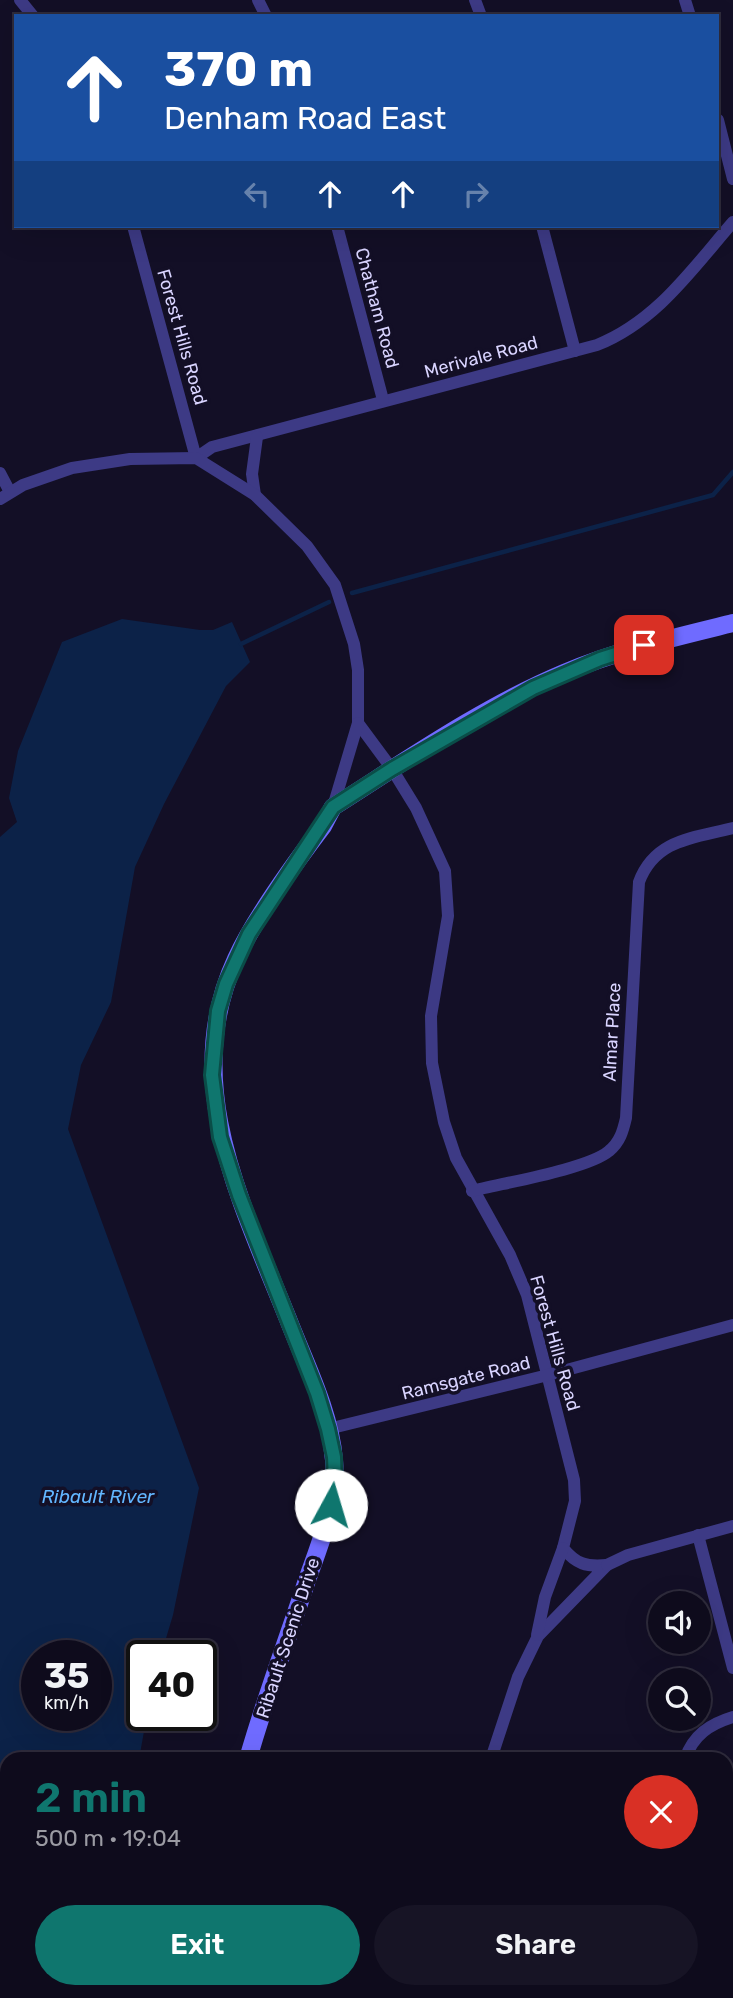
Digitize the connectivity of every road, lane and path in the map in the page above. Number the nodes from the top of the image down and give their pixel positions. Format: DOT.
graph roads {
  1 [pos="20,0"];
  2 [pos="31,14"];
  3 [pos="719,124"];
  4 [pos="733,179"];
  5 [pos="733,222"];
  6 [pos="134,228"];
  7 [pos="338,228"];
  8 [pos="543,228"];
  9 [pos="575,351"];
  10 [pos="383,400"];
  11 [pos="257,437"];
  12 [pos="196,458"];
  13 [pos="0,473"];
  14 [pos="255,495"];
  15 [pos="5,496"];
  16 [pos="733,623"];
  17 [pos="358,723"];
  18 [pos="392,769"];
  19 [pos="333,807"];
  20 [pos="733,828"];
  21 [pos="472,1191"];
  22 [pos="733,1325"];
  23 [pos="548,1375"];
  24 [pos="328,1429"];
  25 [pos="733,1527"];
  26 [pos="698,1535"];
  27 [pos="563,1548"];
  28 [pos="607,1565"];
  29 [pos="537,1638"];
  30 [pos="733,1668"];
  31 [pos="733,1717"];
  32 [pos="250,1752"];
  33 [pos="493,1752"];
  34 [pos="688,1752"];
  1 -- 2 [label="street"];
  3 -- 4 [label="street"];
  5 -- 9 [label="street, Merivale Road"];
  6 -- 12 [label="street, Forest Hills Road"];
  7 -- 10 [label="street, Chatham Road"];
  8 -- 9 [label="street"];
  9 -- 10 [label="street, Merivale Road"];
  10 -- 11 [label="street, Merivale Road"];
  11 -- 12 [label="street, Merivale Road"];
  11 -- 14 [label="street"];
  12 -- 14 [label="street"];
  12 -- 15 [label="street"];
  13 -- 15 [label="street"];
  14 -- 17 [label="street"];
  16 -- 18 [label="street, Ribault Scenic Drive"];
  17 -- 18 [label="street"];
  17 -- 19 [label="street"];
  18 -- 19 [label="street, Ribault Scenic Drive"];
  18 -- 21 [label="street, Forest Hills Road"];
  19 -- 24 [label="street, Ribault Scenic Drive"];
  20 -- 21 [label="street, Almar Place"];
  21 -- 23 [label="street, Forest Hills Road"];
  22 -- 23 [label="street, Ramsgate Road"];
  23 -- 24 [label="street, Ramsgate Road"];
  23 -- 27 [label="street, Forest Hills Road"];
  24 -- 32 [label="street, Ribault Scenic Drive"];
  25 -- 26 [label="street"];
  26 -- 28 [label="street"];
  26 -- 30 [label="street"];
  27 -- 28 [label="street"];
  27 -- 29 [label="street, Forest Hills Road"];
  28 -- 29 [label="street"];
  29 -- 33 [label="street"];
  31 -- 34 [label="street"];
}
